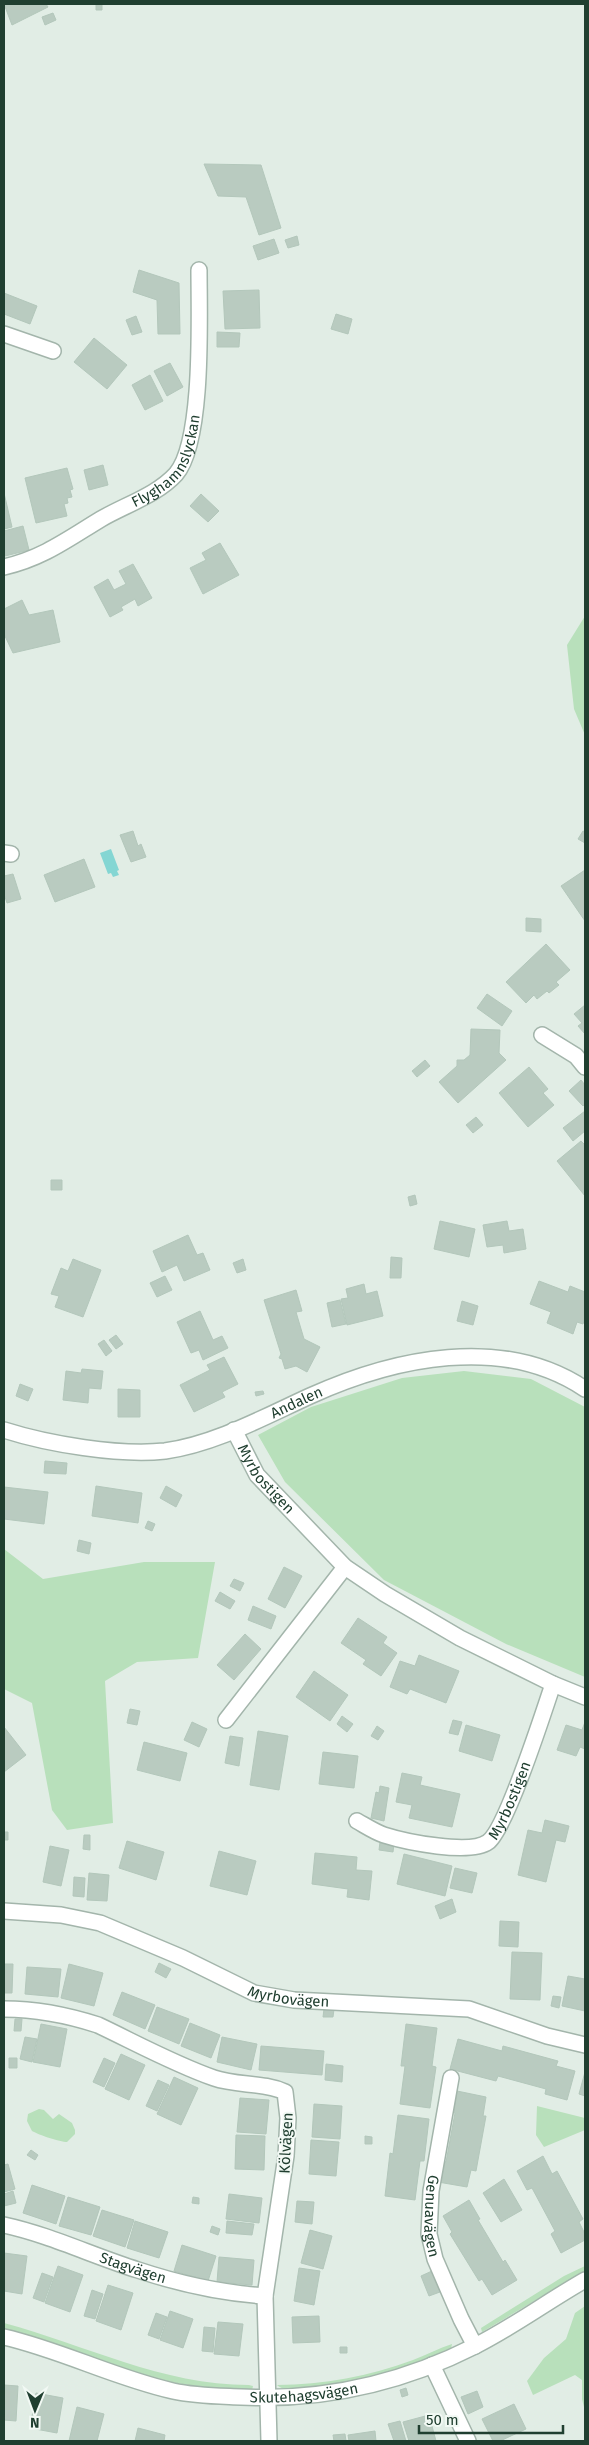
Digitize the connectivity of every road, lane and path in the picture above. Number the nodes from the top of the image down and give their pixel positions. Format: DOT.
graph roads {
  1 [pos="199,270"];
  2 [pos="4,334"];
  3 [pos="53,351"];
  4 [pos="4,567"];
  5 [pos="542,1035"];
  6 [pos="585,1067"];
  7 [pos="585,1389"];
  8 [pos="4,1430"];
  9 [pos="234,1430"];
  10 [pos="345,1567"];
  11 [pos="553,1684"];
  12 [pos="585,1697"];
  13 [pos="226,1720"];
  14 [pos="357,1822"];
  15 [pos="4,1911"];
  16 [pos="4,2009"];
  17 [pos="585,2045"];
  18 [pos="451,2078"];
  19 [pos="4,2225"];
  20 [pos="585,2280"];
  21 [pos="265,2296"];
  22 [pos="4,2337"];
  23 [pos="476,2346"];
  24 [pos="432,2365"];
  25 [pos="268,2399"];
  26 [pos="270,2441"];
  27 [pos="468,2441"];
  1 -- 4 [label="street, Flyghamnslyckan"];
  2 -- 3 [label="street"];
  5 -- 6 [label="street"];
  7 -- 9 [label="street, Andalen"];
  8 -- 9 [label="street, Andalen"];
  9 -- 10 [label="street, Myrbostigen"];
  10 -- 11 [label="street, Myrbostigen"];
  10 -- 13 [label="street"];
  11 -- 12 [label="street, Myrbostigen"];
  11 -- 14 [label="street, Myrbostigen"];
  15 -- 17 [label="street, Myrbovägen"];
  16 -- 21 [label="street, Kölvägen"];
  18 -- 23 [label="street, Genuavägen"];
  19 -- 21 [label="street, Stagvägen"];
  20 -- 23 [label="street, Skutehagsvägen"];
  21 -- 25 [label="street, Kölvägen"];
  22 -- 25 [label="street, Skutehagsvägen"];
  23 -- 24 [label="street, Skutehagsvägen"];
  24 -- 25 [label="street, Skutehagsvägen"];
  24 -- 27 [label="street"];
  25 -- 26 [label="street, Kölvägen"];
}
